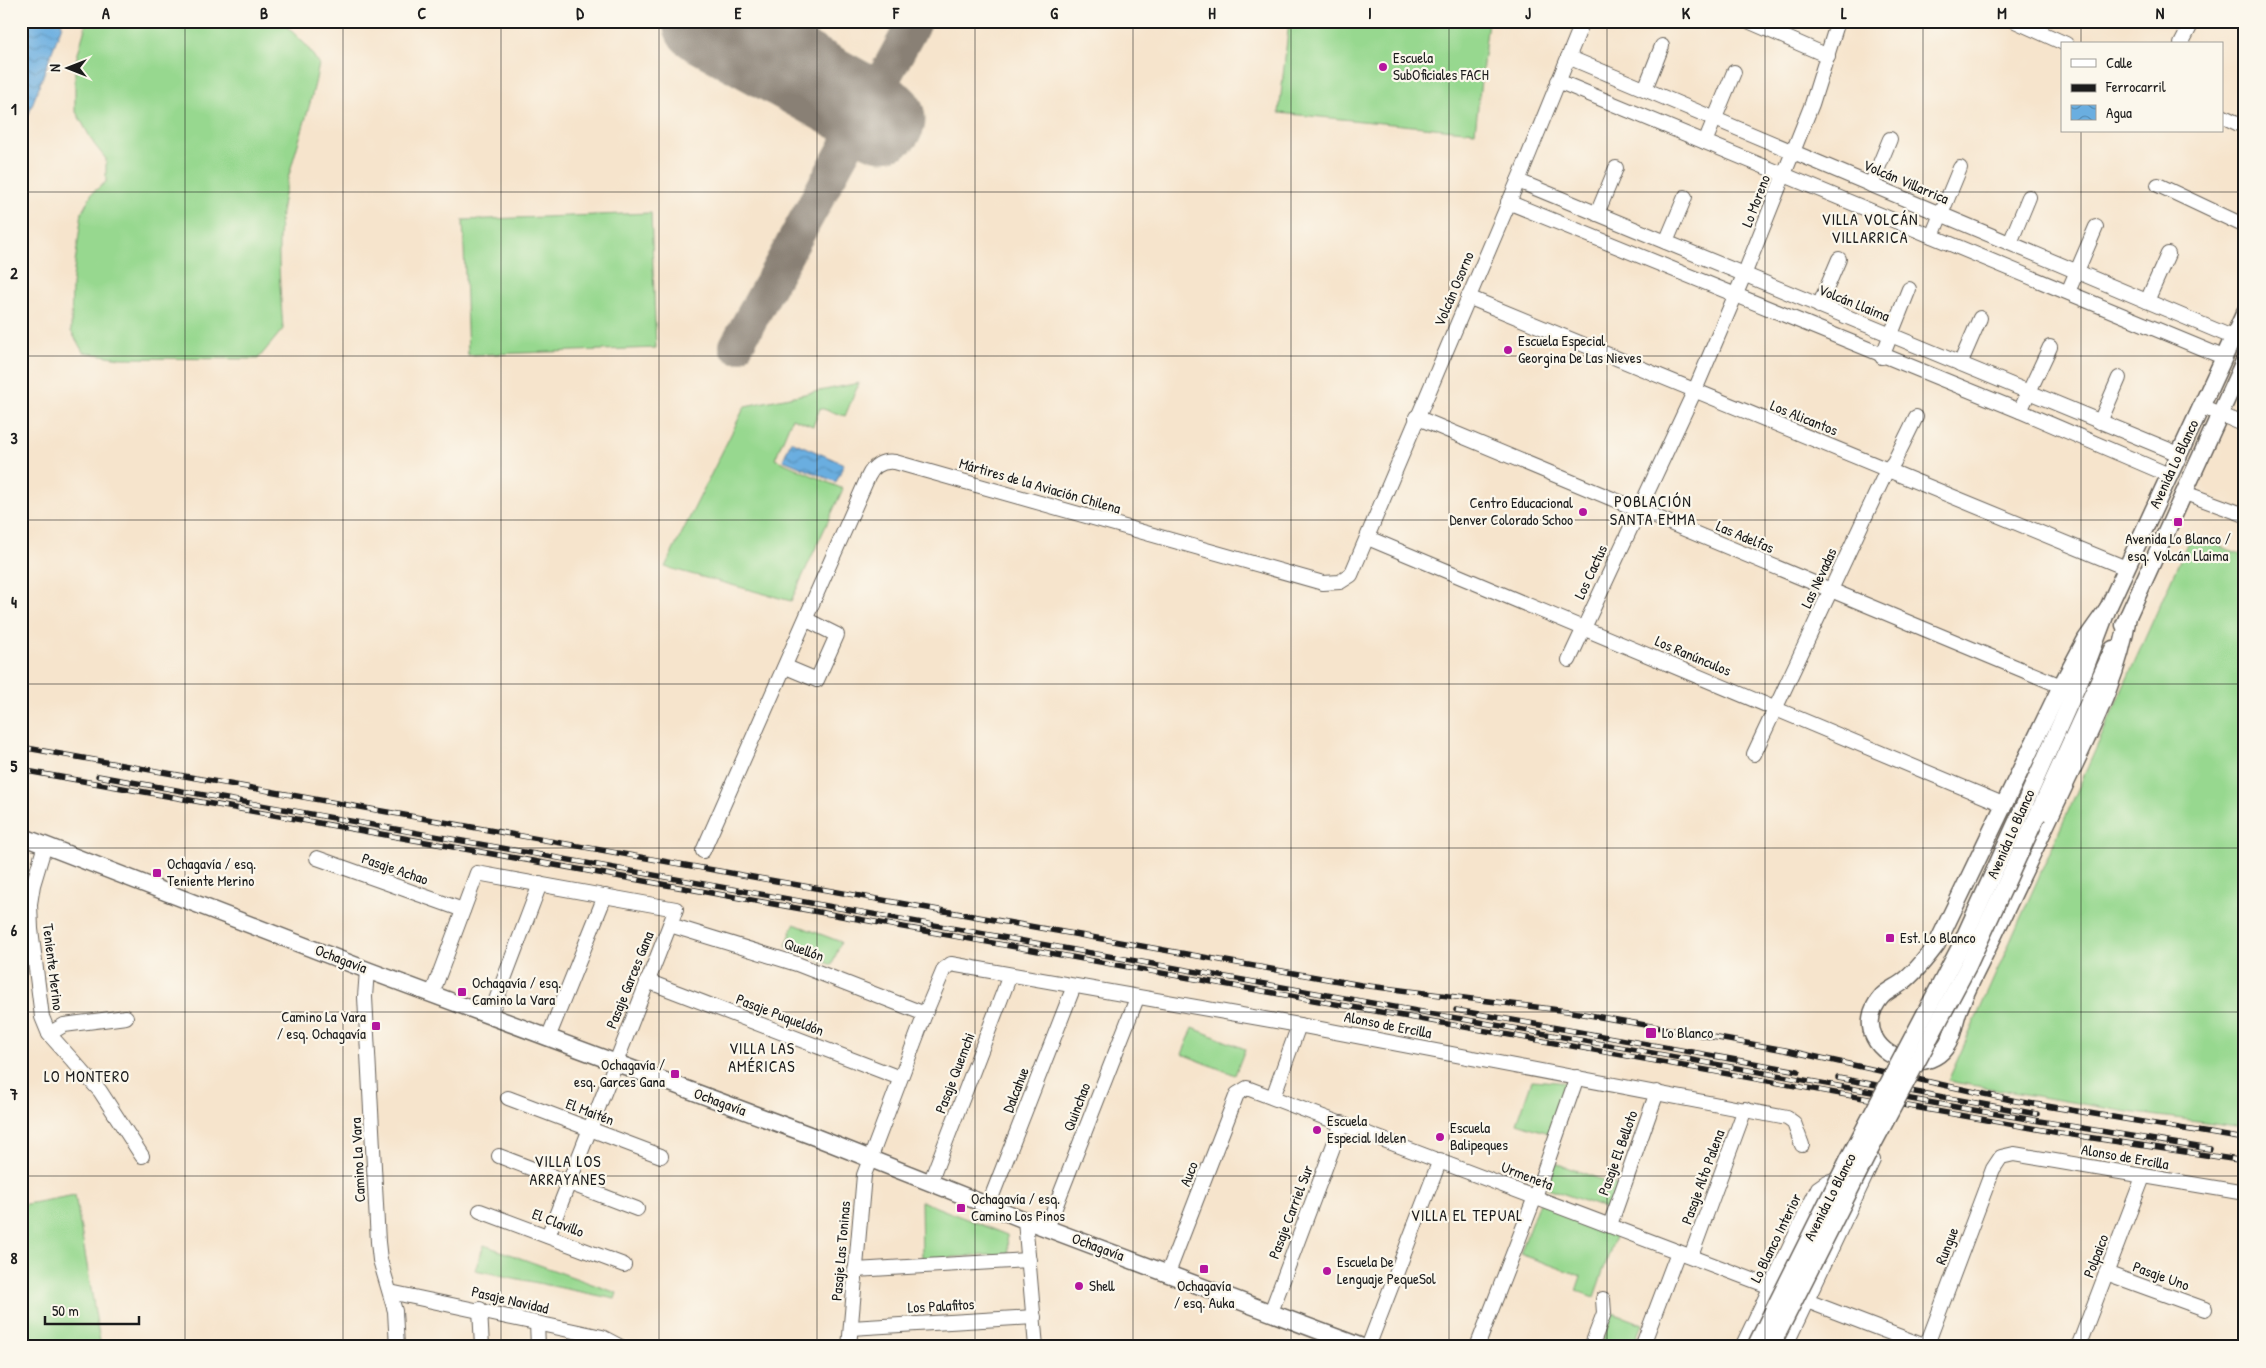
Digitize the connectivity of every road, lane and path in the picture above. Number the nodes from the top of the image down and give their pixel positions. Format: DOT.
graph roads {
  1 [pos="1583,21"];
  2 [pos="1748,21"];
  3 [pos="1838,21"];
  4 [pos="2015,21"];
  5 [pos="2193,21"];
  6 [pos="1766,25"];
  7 [pos="2062,42"];
  8 [pos="2182,42"];
  9 [pos="1662,46"];
  10 [pos="1828,56"];
  11 [pos="1568,57"];
  12 [pos="1734,72"];
  13 [pos="1558,81"];
  14 [pos="1645,90"];
  15 [pos="2224,117"];
  16 [pos="1715,119"];
  17 [pos="2245,127"];
  18 [pos="1890,139"];
  19 [pos="1705,142"];
  20 [pos="1793,152"];
  21 [pos="1616,168"];
  22 [pos="1960,168"];
  23 [pos="1784,175"];
  24 [pos="1518,181"];
  25 [pos="1871,184"];
  26 [pos="2158,185"];
  27 [pos="1685,197"];
  28 [pos="2029,198"];
  29 [pos="1508,202"];
  30 [pos="1597,214"];
  31 [pos="1941,214"];
  32 [pos="2245,226"];
  33 [pos="2096,227"];
  34 [pos="1932,236"];
  35 [pos="1666,242"];
  36 [pos="2010,244"];
  37 [pos="2168,254"];
  38 [pos="1839,259"];
  39 [pos="2077,271"];
  40 [pos="1744,275"];
  41 [pos="1909,289"];
  42 [pos="2068,292"];
  43 [pos="1736,295"];
  44 [pos="1468,297"];
  45 [pos="2148,301"];
  46 [pos="1819,306"];
  47 [pos="2245,312"];
  48 [pos="1980,318"];
  49 [pos="1891,335"];
  50 [pos="2232,337"];
  51 [pos="2050,347"];
  52 [pos="1882,356"];
  53 [pos="2223,357"];
  54 [pos="2245,358"];
  55 [pos="1960,364"];
  56 [pos="2119,378"];
  57 [pos="1695,390"];
  58 [pos="2029,393"];
  59 [pos="2201,406"];
  60 [pos="2020,412"];
  61 [pos="2220,415"];
  62 [pos="1916,416"];
  63 [pos="1416,417"];
  64 [pos="2100,422"];
  65 [pos="2245,425"];
  66 [pos="2178,454"];
  67 [pos="1888,470"];
  68 [pos="2169,475"];
  69 [pos="2185,493"];
  70 [pos="1638,510"];
  71 [pos="2245,515"];
  72 [pos="1368,538"];
  73 [pos="2126,568"];
  74 [pos="1354,569"];
  75 [pos="1831,590"];
  76 [pos="2108,608"];
  77 [pos="2128,616"];
  78 [pos="807,620"];
  79 [pos="1583,628"];
  80 [pos="1569,660"];
  81 [pos="786,667"];
  82 [pos="2061,686"];
  83 [pos="1775,709"];
  84 [pos="1754,754"];
  85 [pos="2005,805"];
  86 [pos="2029,813"];
  87 [pos="21,836"];
  88 [pos="45,845"];
  89 [pos="704,851"];
  90 [pos="317,858"];
  91 [pos="540,884"];
  92 [pos="605,896"];
  93 [pos="463,910"];
  94 [pos="670,925"];
  95 [pos="367,970"];
  96 [pos="1010,975"];
  97 [pos="647,981"];
  98 [pos="1074,986"];
  99 [pos="432,994"];
  100 [pos="1137,998"];
  101 [pos="925,1014"];
  102 [pos="490,1016"];
  103 [pos="126,1017"];
  104 [pos="1299,1025"];
  105 [pos="49,1034"];
  106 [pos="548,1038"];
  107 [pos="615,1063"];
  108 [pos="1577,1077"];
  109 [pos="900,1078"];
  110 [pos="1243,1089"];
  111 [pos="1657,1092"];
  112 [pos="1273,1097"];
  113 [pos="508,1098"];
  114 [pos="1746,1109"];
  115 [pos="1342,1123"];
  116 [pos="589,1129"];
  117 [pos="1802,1146"];
  118 [pos="142,1156"];
  119 [pos="499,1156"];
  120 [pos="661,1156"];
  121 [pos="1875,1156"];
  122 [pos="2001,1157"];
  123 [pos="869,1159"];
  124 [pos="1440,1160"];
  125 [pos="2143,1177"];
  126 [pos="568,1183"];
  127 [pos="930,1183"];
  128 [pos="2245,1193"];
  129 [pos="1535,1197"];
  130 [pos="1856,1197"];
  131 [pos="988,1206"];
  132 [pos="638,1209"];
  133 [pos="480,1211"];
  134 [pos="1025,1220"];
  135 [pos="1610,1225"];
  136 [pos="1047,1228"];
  137 [pos="548,1236"];
  138 [pos="1685,1254"];
  139 [pos="1029,1260"];
  140 [pos="624,1265"];
  141 [pos="855,1270"];
  142 [pos="1168,1273"];
  143 [pos="2106,1273"];
  144 [pos="1770,1287"];
  145 [pos="390,1292"];
  146 [pos="1603,1300"];
  147 [pos="1807,1300"];
  148 [pos="2205,1308"];
  149 [pos="480,1309"];
  150 [pos="1271,1312"];
  151 [pos="1034,1318"];
  152 [pos="537,1322"];
  153 [pos="851,1328"];
  154 [pos="397,1347"];
  155 [pos="482,1347"];
  156 [pos="538,1347"];
  157 [pos="621,1347"];
  158 [pos="849,1347"];
  159 [pos="1036,1347"];
  160 [pos="1362,1347"];
  161 [pos="1368,1347"];
  162 [pos="1477,1347"];
  163 [pos="1591,1347"];
  164 [pos="1642,1347"];
  165 [pos="1742,1347"];
  166 [pos="1755,1347"];
  167 [pos="1771,1347"];
  168 [pos="1785,1347"];
  169 [pos="1926,1347"];
  170 [pos="2078,1347"];
  1 -- 11 [label="street, Volcán Osorno"];
  2 -- 6 [label="street"];
  3 -- 10 [label="street, Lo Moreno"];
  4 -- 7 [label="street"];
  5 -- 8 [label="street"];
  6 -- 10 [label="street"];
  9 -- 14 [label="street"];
  10 -- 20 [label="street, Lo Moreno"];
  11 -- 13 [label="street, Volcán Osorno"];
  11 -- 14 [label="street, Volcán Villarrica"];
  12 -- 16 [label="street"];
  13 -- 19 [label="street"];
  13 -- 24 [label="street, Volcán Osorno"];
  14 -- 16 [label="street, Volcán Villarrica"];
  15 -- 17 [label="street"];
  16 -- 19 [label="street"];
  16 -- 20 [label="street, Volcán Villarrica"];
  18 -- 25 [label="street"];
  19 -- 23 [label="street"];
  20 -- 23 [label="street, Lo Moreno"];
  20 -- 25 [label="street, Volcán Villarrica"];
  21 -- 30 [label="street"];
  22 -- 31 [label="street"];
  23 -- 34 [label="street"];
  23 -- 40 [label="street, Lo Moreno"];
  24 -- 29 [label="street, Volcán Osorno"];
  24 -- 30 [label="street, Volcán Llaima"];
  25 -- 31 [label="street, Volcán Villarrica"];
  26 -- 32 [label="street"];
  27 -- 35 [label="street"];
  28 -- 36 [label="street"];
  29 -- 43 [label="street"];
  29 -- 44 [label="street, Volcán Osorno"];
  30 -- 35 [label="street, Volcán Llaima"];
  31 -- 34 [label="street"];
  31 -- 36 [label="street, Volcán Villarrica"];
  33 -- 39 [label="street"];
  34 -- 42 [label="street"];
  35 -- 40 [label="street, Volcán Llaima"];
  36 -- 39 [label="street, Volcán Villarrica"];
  37 -- 45 [label="street"];
  38 -- 46 [label="street"];
  39 -- 42 [label="street"];
  39 -- 45 [label="street, Volcán Villarrica"];
  40 -- 43 [label="street, Lo Moreno"];
  40 -- 46 [label="street, Volcán Llaima"];
  41 -- 49 [label="street"];
  42 -- 53 [label="street"];
  43 -- 52 [label="street"];
  43 -- 57 [label="street, Lo Moreno"];
  44 -- 57 [label="street, Los Alicantos"];
  44 -- 63 [label="street, Volcán Osorno"];
  45 -- 50 [label="street, Volcán Villarrica"];
  46 -- 49 [label="street, Volcán Llaima"];
  47 -- 50 [label="main road, Avenida Lo Blanco"];
  48 -- 55 [label="street"];
  49 -- 52 [label="street"];
  49 -- 55 [label="street, Volcán Llaima"];
  50 -- 53 [label="main road, Avenida Lo Blanco"];
  51 -- 58 [label="street"];
  52 -- 60 [label="street"];
  53 -- 59 [label="main road, Avenida Lo Blanco"];
  54 -- 61 [label="main road, Avenida Lo Blanco"];
  55 -- 58 [label="street, Volcán Llaima"];
  56 -- 64 [label="street"];
  57 -- 67 [label="street, Los Alicantos"];
  57 -- 70 [label="street, Los Cactus"];
  58 -- 60 [label="street"];
  58 -- 64 [label="street, Volcán Llaima"];
  59 -- 61 [label="street"];
  59 -- 66 [label="main road, Avenida Lo Blanco"];
  60 -- 68 [label="street"];
  61 -- 65 [label="street"];
  61 -- 69 [label="main road, Avenida Lo Blanco"];
  62 -- 67 [label="street, Las Nevadas"];
  63 -- 70 [label="street, Las Adelfas"];
  63 -- 72 [label="street, Volcán Osorno"];
  64 -- 66 [label="street, Volcán Llaima"];
  66 -- 68 [label="main road, Avenida Lo Blanco"];
  67 -- 73 [label="street, Los Alicantos"];
  67 -- 75 [label="street, Las Nevadas"];
  68 -- 73 [label="main road, Avenida Lo Blanco"];
  69 -- 71 [label="street"];
  69 -- 77 [label="main road, Avenida Lo Blanco"];
  70 -- 75 [label="street, Las Adelfas"];
  70 -- 79 [label="street, Los Cactus"];
  72 -- 74 [label="street, Volcán Osorno"];
  72 -- 79 [label="street, Los Ranúnculos"];
  73 -- 76 [label="main road, Avenida Lo Blanco"];
  74 -- 78 [label="street, Mártires de la Aviación Chilena"];
  75 -- 82 [label="street, Las Adelfas"];
  75 -- 83 [label="street, Las Nevadas"];
  76 -- 82 [label="main road"];
  76 -- 86 [label="main road, Avenida Lo Blanco"];
  77 -- 85 [label="main road"];
  77 -- 86 [label="main road, Avenida Lo Blanco"];
  78 -- 81 [label="street, Mártires de la Aviación Chilena"];
  78 -- 81 [label="street"];
  79 -- 80 [label="street, Los Cactus"];
  79 -- 83 [label="street, Los Ranúnculos"];
  81 -- 89 [label="street, Mártires de la Aviación Chilena"];
  82 -- 85 [label="main road"];
  83 -- 84 [label="street, Las Nevadas"];
  83 -- 85 [label="street, Los Ranúnculos"];
  86 -- 166 [label="main road, Avenida Lo Blanco, bridge"];
  86 -- 167 [label="main road, Avenida Lo Blanco, bridge"];
  87 -- 88 [label="main road, Ochagavía"];
  88 -- 95 [label="main road, Ochagavía"];
  88 -- 105 [label="street, Teniente Merino"];
  90 -- 93 [label="street, Pasaje Achao"];
  91 -- 92 [label="street"];
  91 -- 93 [label="street"];
  91 -- 102 [label="street"];
  92 -- 94 [label="street, Pasaje Garces Gana"];
  92 -- 106 [label="street"];
  93 -- 99 [label="street"];
  94 -- 97 [label="street, Pasaje Garces Gana"];
  94 -- 101 [label="street, Quellón"];
  95 -- 99 [label="main road, Ochagavía"];
  95 -- 145 [label="street, Camino La Vara"];
  96 -- 98 [label="street, Alonso de Ercilla"];
  96 -- 101 [label="street, Alonso de Ercilla"];
  96 -- 127 [label="street, Pasaje Quemchi"];
  97 -- 107 [label="street, Pasaje Garces Gana"];
  97 -- 109 [label="street, Pasaje Puqueldón"];
  98 -- 100 [label="street, Alonso de Ercilla"];
  98 -- 131 [label="street, Dalcahue"];
  99 -- 102 [label="main road, Ochagavía"];
  100 -- 104 [label="street, Alonso de Ercilla"];
  100 -- 136 [label="street, Quinchao"];
  101 -- 109 [label="street"];
  102 -- 106 [label="main road, Ochagavía"];
  103 -- 105 [label="street, Teniente Merino"];
  104 -- 108 [label="street, Alonso de Ercilla"];
  104 -- 112 [label="street"];
  105 -- 118 [label="street, Teniente Merino"];
  106 -- 107 [label="main road, Ochagavía"];
  107 -- 116 [label="street, Pasaje Garces Gana"];
  107 -- 123 [label="main road, Ochagavía"];
  108 -- 111 [label="street, Alonso de Ercilla"];
  108 -- 129 [label="street"];
  109 -- 123 [label="street"];
  110 -- 112 [label="street, Urmeneta"];
  110 -- 142 [label="street, Auco"];
  111 -- 114 [label="street, Alonso de Ercilla"];
  111 -- 135 [label="street, Pasaje El Belloto"];
  112 -- 115 [label="street, Urmeneta"];
  113 -- 116 [label="street, El Maitén"];
  114 -- 117 [label="street, Alonso de Ercilla"];
  114 -- 138 [label="street, Pasaje Alto Palena"];
  115 -- 124 [label="street, Urmeneta"];
  115 -- 150 [label="street, Pasaje Carriel Sur"];
  116 -- 120 [label="street, El Maitén"];
  116 -- 126 [label="street, Pasaje Garces Gana"];
  119 -- 126 [label="street"];
  121 -- 130 [label="street"];
  122 -- 125 [label="street, Alonso de Ercilla"];
  122 -- 169 [label="street, Rungue"];
  123 -- 127 [label="main road, Ochagavía"];
  123 -- 141 [label="street, Pasaje Las Toninas"];
  124 -- 129 [label="street, Urmeneta"];
  124 -- 161 [label="street"];
  125 -- 128 [label="street, Alonso de Ercilla"];
  125 -- 143 [label="street, Polpaico"];
  126 -- 132 [label="street"];
  126 -- 137 [label="street, Pasaje Garces Gana"];
  127 -- 131 [label="main road, Ochagavía"];
  129 -- 135 [label="street, Urmeneta"];
  129 -- 162 [label="street"];
  130 -- 144 [label="street, Lo Blanco Interior"];
  130 -- 147 [label="street"];
  131 -- 134 [label="main road, Ochagavía"];
  133 -- 137 [label="street, El Clavillo"];
  134 -- 136 [label="main road, Ochagavía"];
  134 -- 139 [label="street"];
  135 -- 138 [label="street, Urmeneta"];
  136 -- 142 [label="main road, Ochagavía"];
  137 -- 140 [label="street, El Clavillo"];
  138 -- 144 [label="street, Urmeneta"];
  138 -- 164 [label="street, Pasaje Alto Palena"];
  139 -- 141 [label="street"];
  139 -- 151 [label="street"];
  141 -- 153 [label="street, Pasaje Las Toninas"];
  142 -- 150 [label="main road, Ochagavía"];
  143 -- 148 [label="street, Pasaje Uno"];
  143 -- 170 [label="street, Polpaico"];
  144 -- 165 [label="street, Lo Blanco Interior"];
  145 -- 149 [label="street, Pasaje Navidad"];
  145 -- 154 [label="street, Camino La Vara"];
  146 -- 163 [label="street"];
  147 -- 168 [label="street"];
  147 -- 169 [label="street"];
  149 -- 152 [label="street, Pasaje Navidad"];
  149 -- 155 [label="street"];
  150 -- 160 [label="main road, Ochagavía"];
  151 -- 153 [label="street, Los Palafitos"];
  151 -- 159 [label="street"];
  152 -- 156 [label="street"];
  152 -- 157 [label="street, Pasaje Navidad"];
  153 -- 158 [label="street, Pasaje Las Toninas"];
}
